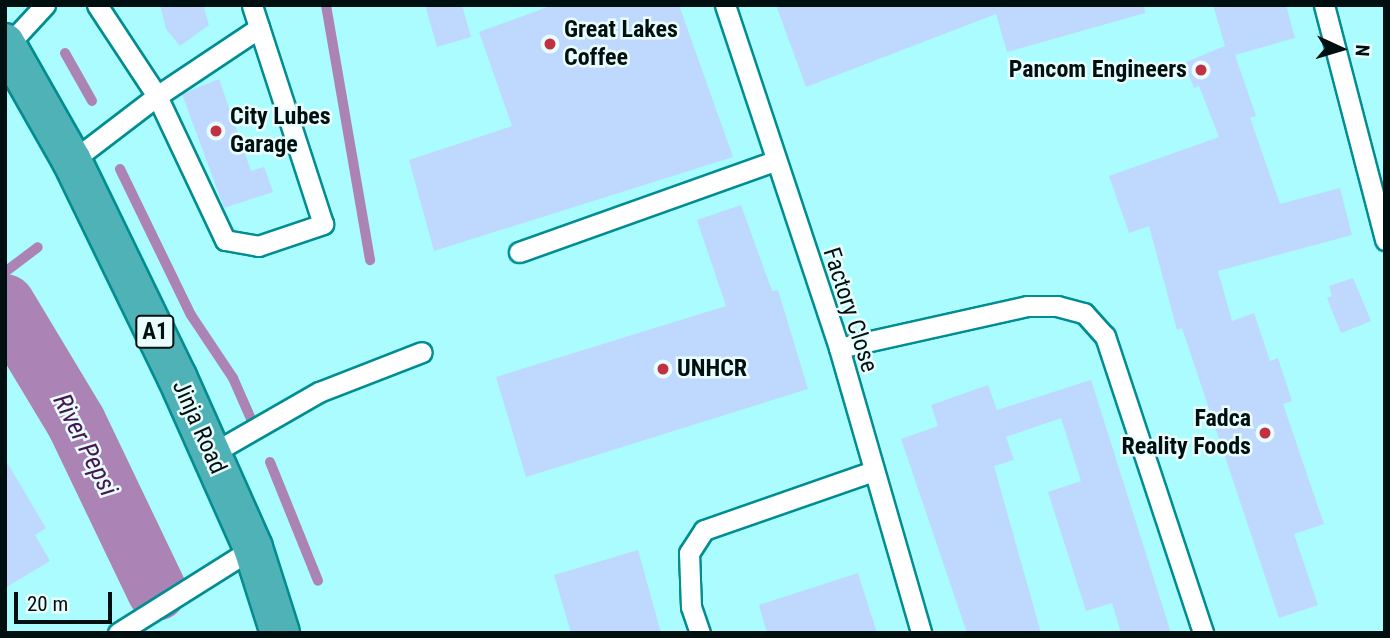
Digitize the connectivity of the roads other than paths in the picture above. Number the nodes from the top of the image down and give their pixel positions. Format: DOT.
graph roads {
  1 [pos="45,5"];
  2 [pos="97,5"];
  3 [pos="241,5"];
  4 [pos="252,5"];
  5 [pos="725,5"];
  6 [pos="1324,5"];
  7 [pos="256,31"];
  8 [pos="6,44"];
  9 [pos="157,96"];
  10 [pos="774,160"];
  11 [pos="72,161"];
  12 [pos="1385,240"];
  13 [pos="519,252"];
  14 [pos="839,348"];
  15 [pos="422,352"];
  16 [pos="211,454"];
  17 [pos="873,471"];
  18 [pos="253,548"];
  19 [pos="118,633"];
  20 [pos="280,633"];
  21 [pos="700,633"];
  22 [pos="921,633"];
  23 [pos="1203,633"];
  1 -- 8 [label="lane"];
  2 -- 9 [label="lane"];
  3 -- 7 [label="lane"];
  4 -- 7 [label="lane"];
  5 -- 10 [label="lane, Factory Close"];
  6 -- 12 [label="lane"];
  7 -- 9 [label="lane"];
  7 -- 9 [label="lane"];
  8 -- 11 [label="highway, Jinja Road / A1"];
  9 -- 11 [label="lane"];
  10 -- 13 [label="lane"];
  10 -- 14 [label="lane, Factory Close"];
  11 -- 16 [label="highway, Jinja Road / A1"];
  14 -- 17 [label="lane, Factory Close"];
  14 -- 23 [label="lane"];
  15 -- 16 [label="lane"];
  16 -- 18 [label="highway, Jinja Road / A1"];
  17 -- 21 [label="lane"];
  17 -- 22 [label="lane, Factory Close"];
  18 -- 19 [label="lane"];
  18 -- 20 [label="highway, Jinja Road / A1"];
}
